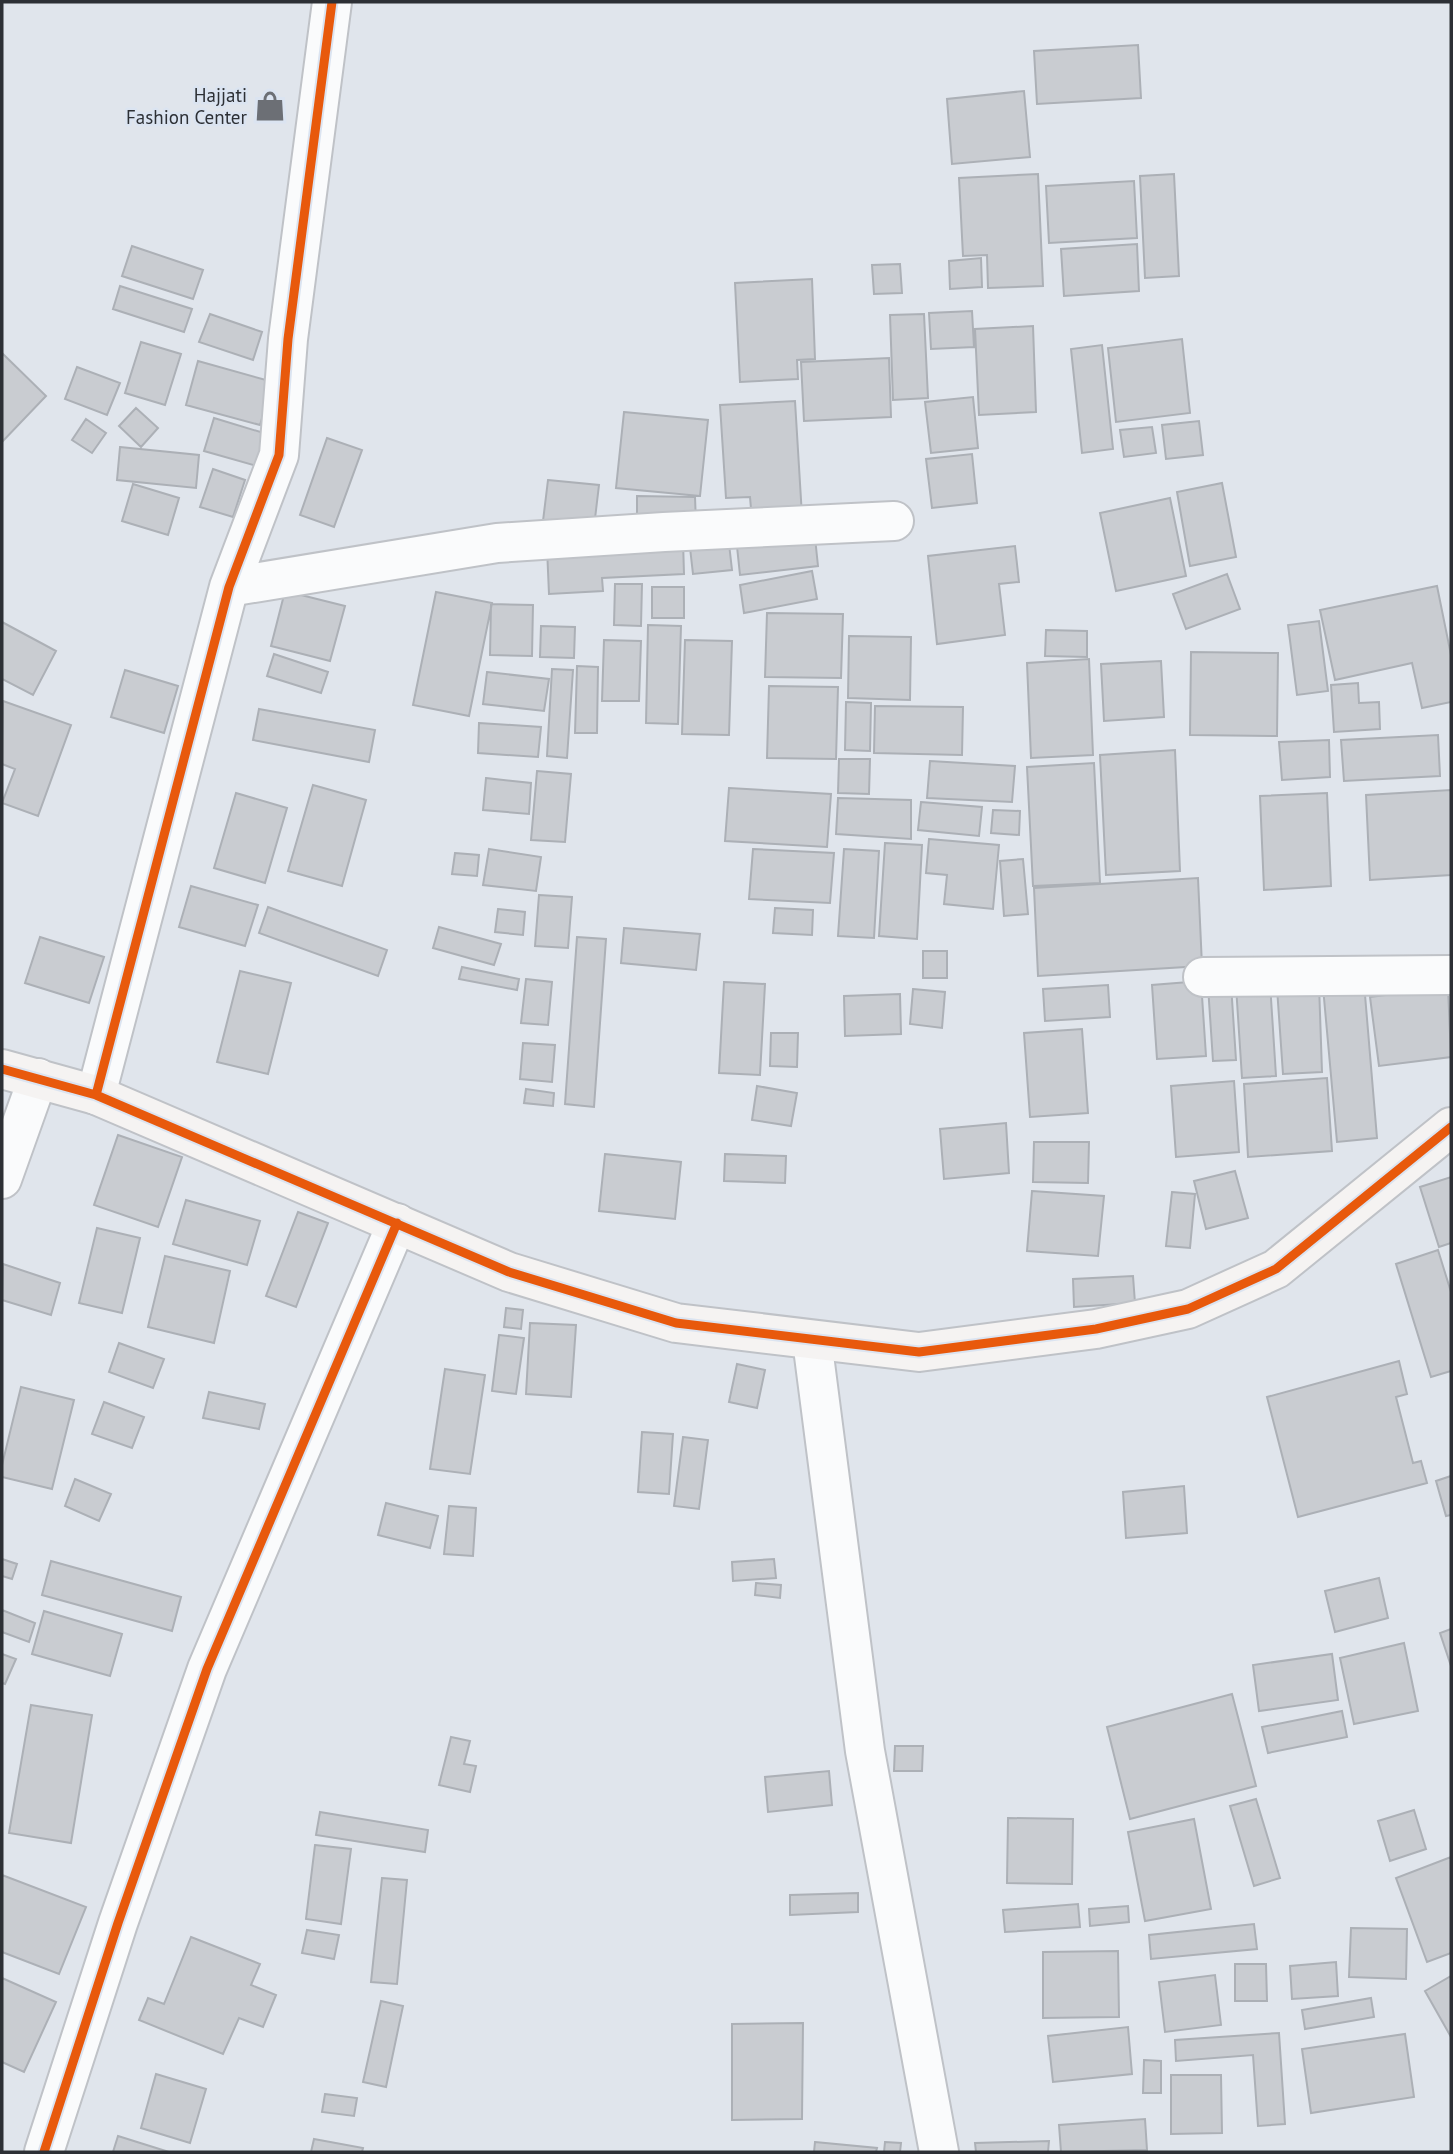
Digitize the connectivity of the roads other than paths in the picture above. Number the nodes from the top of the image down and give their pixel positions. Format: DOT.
graph roads {
  1 [pos="332,2"];
  2 [pos="894,521"];
  3 [pos="229,587"];
  4 [pos="1451,975"];
  5 [pos="1203,978"];
  6 [pos="2,1069"];
  7 [pos="38,1078"];
  8 [pos="96,1095"];
  9 [pos="1451,1127"];
  10 [pos="2,1179"];
  11 [pos="397,1223"];
  12 [pos="812,1340"];
  13 [pos="44,2152"];
  14 [pos="939,2152"];
  1 -- 3 [label="street"];
  2 -- 3 [label="street"];
  3 -- 8 [label="street"];
  4 -- 5 [label="street"];
  6 -- 7 [label="street"];
  7 -- 8 [label="street"];
  7 -- 10 [label="street"];
  8 -- 11 [label="street"];
  9 -- 12 [label="street"];
  11 -- 12 [label="street"];
  11 -- 13 [label="street"];
  12 -- 14 [label="street"];
}
